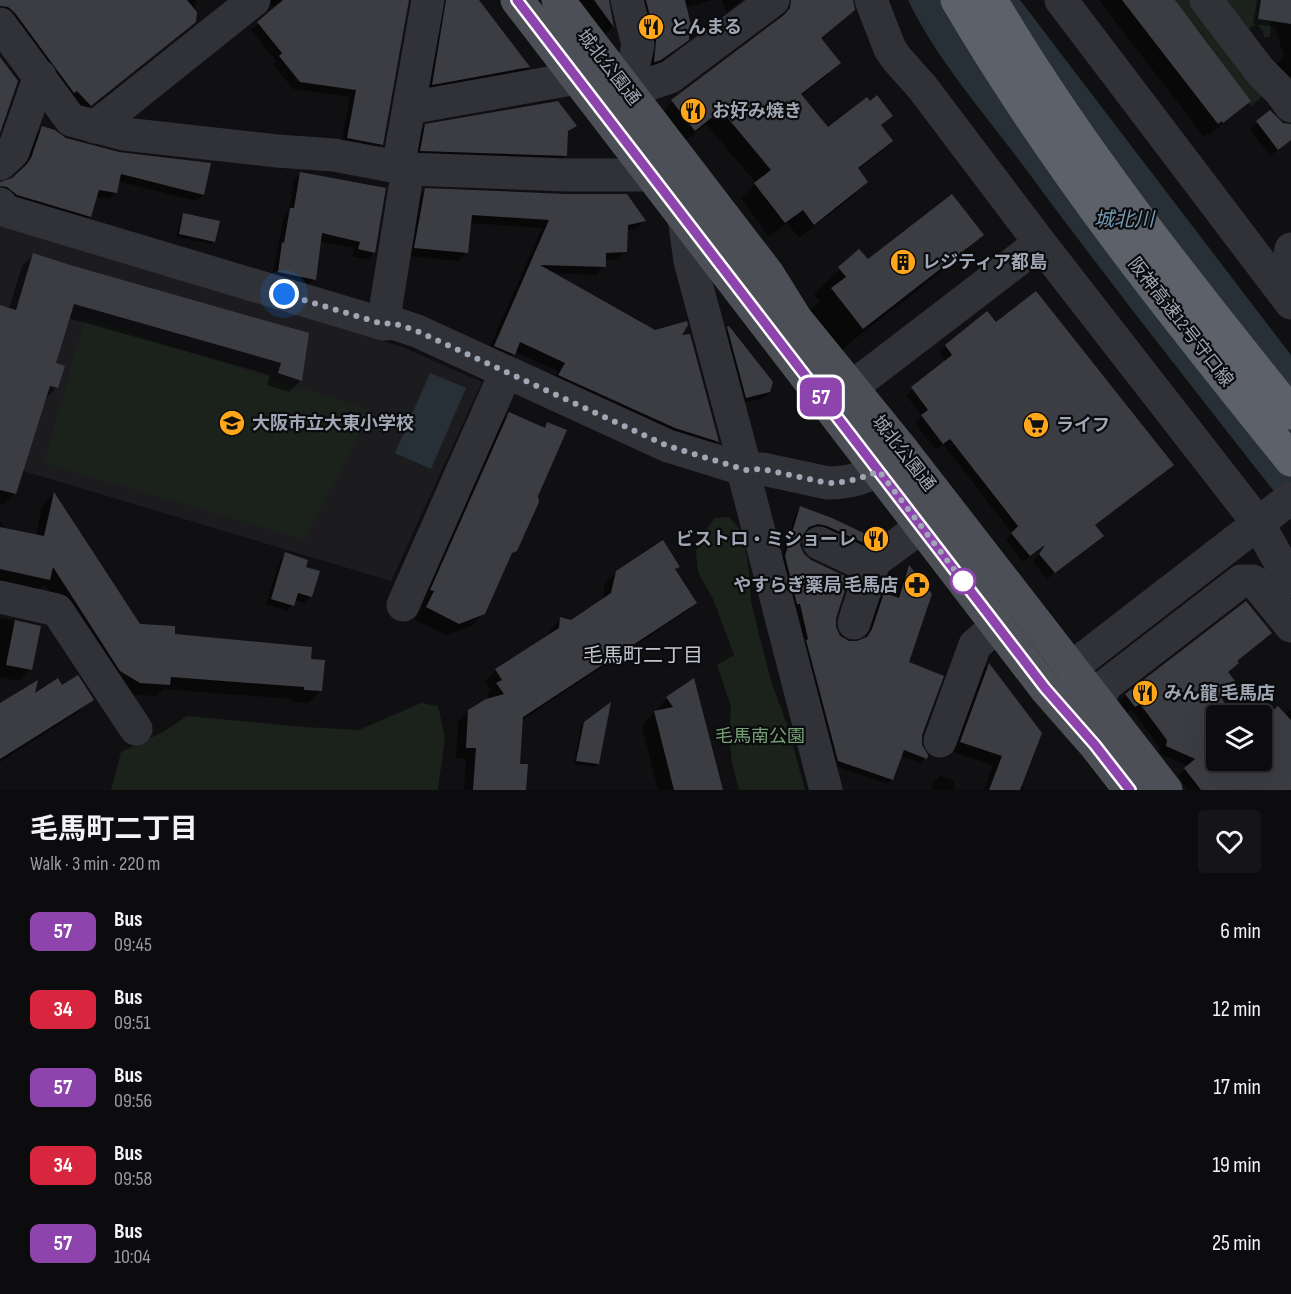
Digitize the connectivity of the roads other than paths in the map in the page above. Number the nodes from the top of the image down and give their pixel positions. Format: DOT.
graph roads {
  1 [pos="254,0"];
  2 [pos="428,0"];
  3 [pos="517,0"];
  4 [pos="558,0"];
  5 [pos="627,0"];
  6 [pos="772,0"];
  7 [pos="871,0"];
  8 [pos="957,0"];
  9 [pos="991,0"];
  10 [pos="1061,0"];
  11 [pos="1206,0"];
  12 [pos="218,11"];
  13 [pos="0,24"];
  14 [pos="1268,37"];
  15 [pos="1264,75"];
  16 [pos="40,76"];
  17 [pos="577,78"];
  18 [pos="628,91"];
  19 [pos="598,106"];
  20 [pos="1291,106"];
  21 [pos="409,108"];
  22 [pos="95,127"];
  23 [pos="0,164"];
  24 [pos="403,168"];
  25 [pos="651,175"];
  26 [pos="0,204"];
  27 [pos="684,218"];
  28 [pos="1040,243"];
  29 [pos="1291,249"];
  30 [pos="1271,276"];
  31 [pos="1291,303"];
  32 [pos="383,324"];
  33 [pos="506,372"];
  34 [pos="852,387"];
  35 [pos="1291,413"];
  36 [pos="1291,460"];
  37 [pos="891,461"];
  38 [pos="746,470"];
  39 [pos="1274,511"];
  40 [pos="921,527"];
  41 [pos="819,543"];
  42 [pos="868,566"];
  43 [pos="1291,582"];
  44 [pos="403,605"];
  45 [pos="2,606"];
  46 [pos="854,623"];
  47 [pos="997,626"];
  48 [pos="1291,626"];
  49 [pos="1071,668"];
  50 [pos="1045,688"];
  51 [pos="1097,702"];
  52 [pos="136,729"];
  53 [pos="940,741"];
  54 [pos="826,790"];
  55 [pos="1130,790"];
  56 [pos="1166,790"];
  1 -- 12 [label="street"];
  2 -- 21 [label="street"];
  3 -- 17 [label="main road, 城北公園通"];
  4 -- 18 [label="main road, 城北公園通"];
  5 -- 18 [label="street"];
  6 -- 18 [label="street"];
  7 -- 28 [label="street"];
  8 -- 36 [label="highway, 阪神高速12号守口線"];
  9 -- 35 [label="highway, 阪神高速12号守口線"];
  10 -- 30 [label="street"];
  11 -- 15 [label="street"];
  12 -- 22 [label="street"];
  13 -- 16 [label="street"];
  14 -- 15 [label="street"];
  15 -- 20 [label="street"];
  16 -- 22 [label="street"];
  16 -- 23 [label="street"];
  17 -- 19 [label="main road, 城北公園通"];
  17 -- 21 [label="street"];
  18 -- 19 [label="street"];
  18 -- 34 [label="main road, 城北公園通"];
  19 -- 25 [label="main road, 城北公園通"];
  21 -- 24 [label="street"];
  22 -- 24 [label="street"];
  24 -- 25 [label="street"];
  24 -- 32 [label="street"];
  25 -- 27 [label="main road, 城北公園通"];
  26 -- 32 [label="street"];
  27 -- 37 [label="main road, 城北公園通"];
  27 -- 38 [label="street"];
  28 -- 34 [label="street"];
  28 -- 39 [label="street"];
  29 -- 30 [label="street"];
  30 -- 31 [label="street"];
  32 -- 33 [label="street"];
  33 -- 38 [label="street"];
  33 -- 44 [label="street"];
  34 -- 37 [label="main road, 城北公園通"];
  37 -- 38 [label="street"];
  37 -- 40 [label="main road, 城北公園通"];
  37 -- 49 [label="main road, 城北公園通"];
  38 -- 54 [label="street"];
  39 -- 43 [label="street"];
  39 -- 49 [label="street"];
  40 -- 42 [label="street"];
  40 -- 47 [label="main road, 城北公園通"];
  41 -- 42 [label="street"];
  42 -- 46 [label="street"];
  45 -- 52 [label="street"];
  47 -- 50 [label="main road, 城北公園通"];
  47 -- 53 [label="street"];
  48 -- 51 [label="street"];
  49 -- 50 [label="street"];
  49 -- 51 [label="main road, 城北公園通"];
  50 -- 55 [label="main road, 城北公園通"];
  51 -- 56 [label="main road, 城北公園通"];
}
